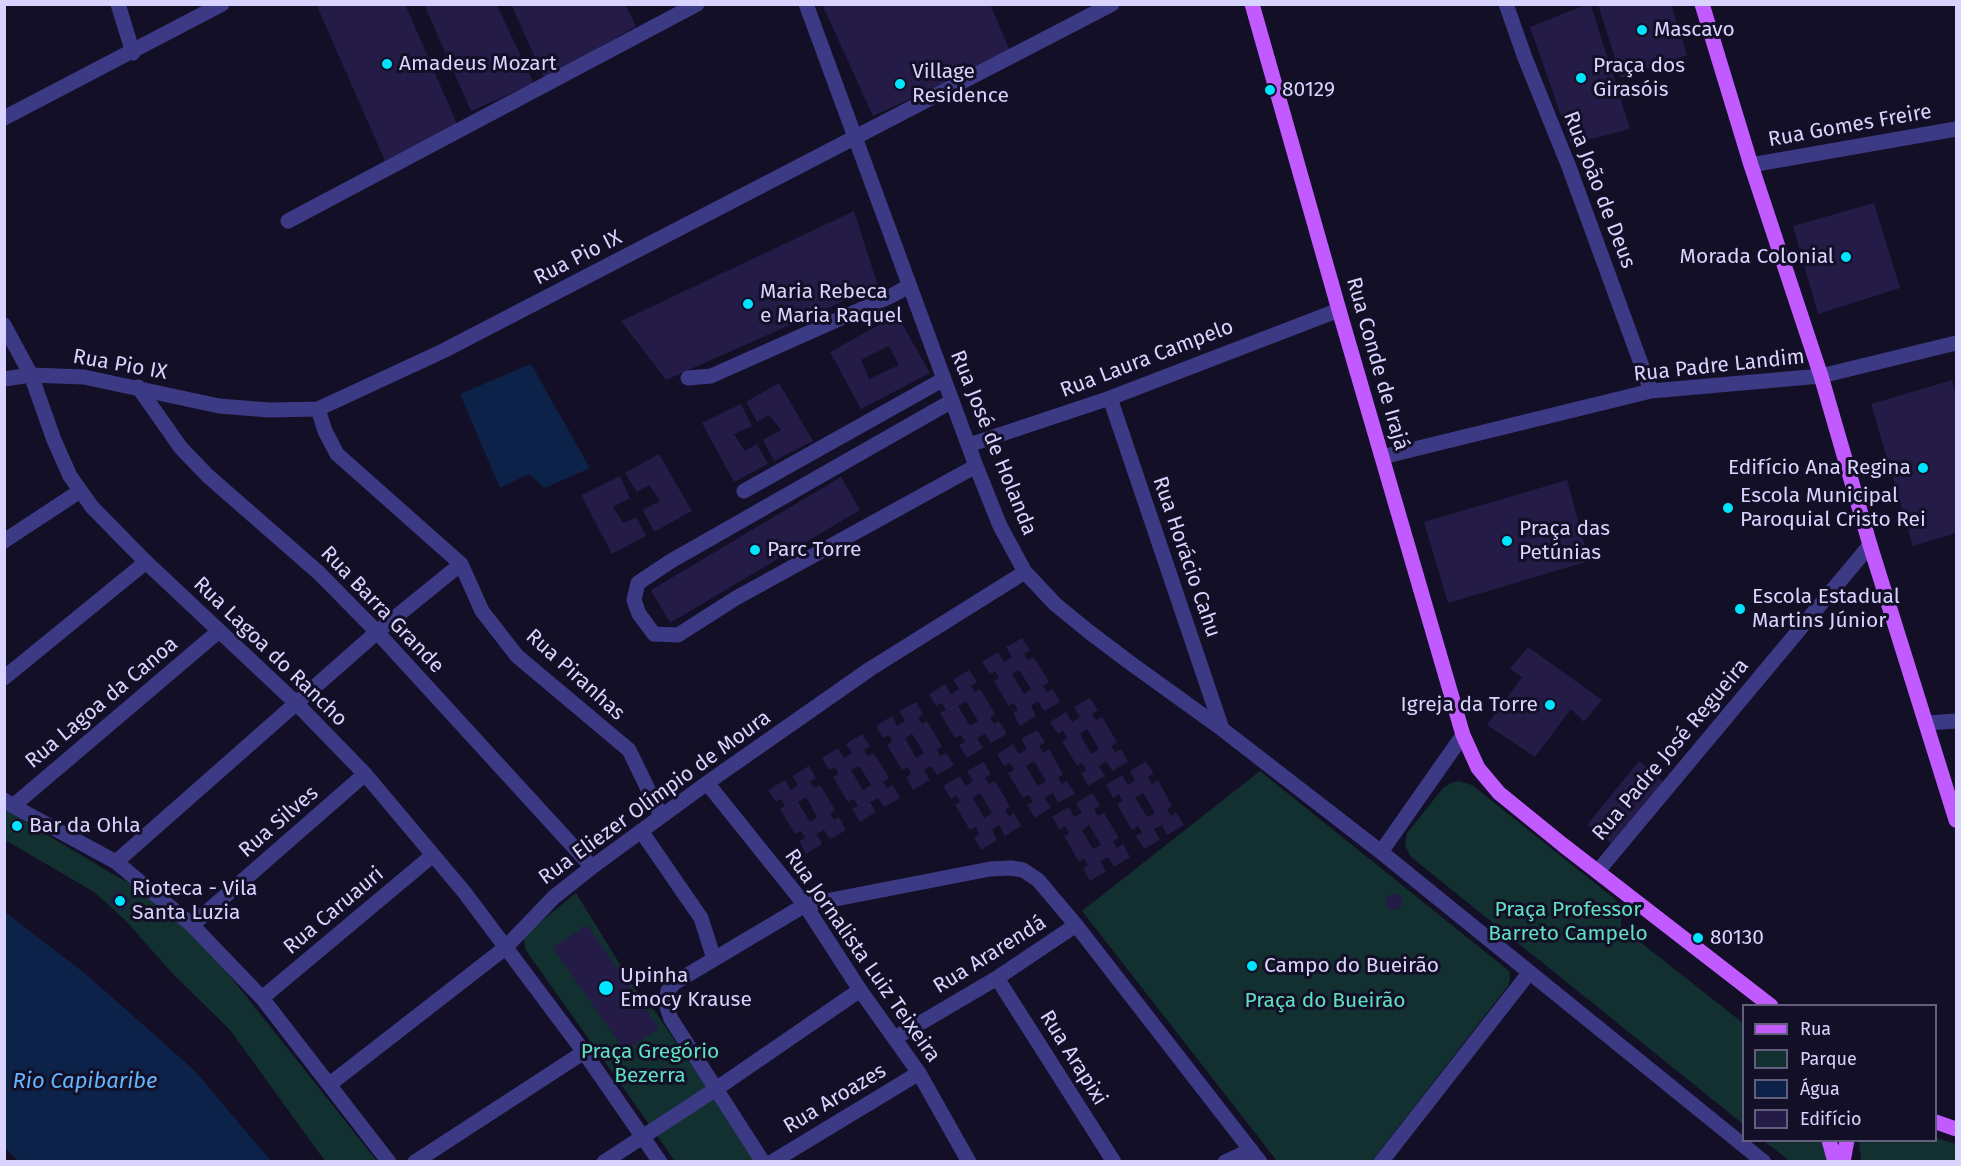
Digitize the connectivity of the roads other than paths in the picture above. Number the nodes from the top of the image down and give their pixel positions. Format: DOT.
graph roads {
  1 [pos="118,4"];
  2 [pos="222,4"];
  3 [pos="697,4"];
  4 [pos="806,4"];
  5 [pos="1112,4"];
  6 [pos="1252,4"];
  7 [pos="1506,4"];
  8 [pos="1702,4"];
  9 [pos="133,53"];
  10 [pos="4,118"];
  11 [pos="1956,129"];
  12 [pos="855,139"];
  13 [pos="1751,165"];
  14 [pos="288,221"];
  15 [pos="909,286"];
  16 [pos="1339,310"];
  17 [pos="4,325"];
  18 [pos="1956,344"];
  19 [pos="30,375"];
  20 [pos="1821,376"];
  21 [pos="688,378"];
  22 [pos="4,379"];
  23 [pos="944,379"];
  24 [pos="138,387"];
  25 [pos="1651,392"];
  26 [pos="1110,398"];
  27 [pos="952,401"];
  28 [pos="318,409"];
  29 [pos="969,445"];
  30 [pos="1382,457"];
  31 [pos="976,466"];
  32 [pos="80,491"];
  33 [pos="744,491"];
  34 [pos="4,541"];
  35 [pos="1870,545"];
  36 [pos="146,562"];
  37 [pos="461,564"];
  38 [pos="1025,572"];
  39 [pos="219,631"];
  40 [pos="377,632"];
  41 [pos="4,678"];
  42 [pos="296,703"];
  43 [pos="1956,720"];
  44 [pos="1927,723"];
  45 [pos="1222,729"];
  46 [pos="1463,735"];
  47 [pos="365,774"];
  48 [pos="707,783"];
  49 [pos="9,803"];
  50 [pos="661,816"];
  51 [pos="1956,820"];
  52 [pos="641,831"];
  53 [pos="1381,852"];
  54 [pos="433,855"];
  55 [pos="117,862"];
  56 [pos="592,867"];
  57 [pos="1598,871"];
  58 [pos="805,905"];
  59 [pos="192,925"];
  60 [pos="1077,925"];
  61 [pos="505,948"];
  62 [pos="714,959"];
  63 [pos="1529,973"];
  64 [pos="997,978"];
  65 [pos="861,990"];
  66 [pos="262,998"];
  67 [pos="1770,1004"];
  68 [pos="895,1038"];
  69 [pos="584,1052"];
  70 [pos="919,1073"];
  71 [pos="330,1084"];
  72 [pos="716,1089"];
  73 [pos="1937,1123"];
  74 [pos="1956,1129"];
  75 [pos="644,1137"];
  76 [pos="1830,1142"];
  77 [pos="1847,1142"];
  78 [pos="1256,1156"];
  79 [pos="389,1161"];
  80 [pos="415,1161"];
  81 [pos="604,1161"];
  82 [pos="660,1161"];
  83 [pos="763,1161"];
  84 [pos="772,1161"];
  85 [pos="969,1161"];
  86 [pos="1114,1161"];
  87 [pos="1225,1161"];
  88 [pos="1381,1161"];
  89 [pos="1764,1161"];
  90 [pos="1835,1161"];
  91 [pos="1844,1161"];
  1 -- 9 [label="street"];
  2 -- 9 [label="street"];
  3 -- 14 [label="street"];
  4 -- 12 [label="street, Rua José de Holanda"];
  5 -- 12 [label="street, Rua Pio IX"];
  6 -- 16 [label="main road, Rua Conde de Irajá"];
  7 -- 25 [label="street, Rua João de Deus"];
  8 -- 13 [label="main road"];
  9 -- 10 [label="street"];
  11 -- 13 [label="street, Rua Gomes Freire"];
  12 -- 15 [label="street, Rua José de Holanda"];
  12 -- 28 [label="street, Rua Pio IX"];
  13 -- 20 [label="main road"];
  15 -- 21 [label="street"];
  15 -- 23 [label="street, Rua José de Holanda"];
  16 -- 26 [label="street, Rua Laura Campelo"];
  16 -- 30 [label="main road, Rua Conde de Irajá"];
  17 -- 19 [label="street, Rua Lagoa do Rancho"];
  18 -- 20 [label="street, Rua Padre Landim"];
  19 -- 22 [label="street, Rua Pio IX"];
  19 -- 24 [label="street, Rua Pio IX"];
  19 -- 32 [label="street, Rua Lagoa do Rancho"];
  20 -- 25 [label="street, Rua Padre Landim"];
  20 -- 35 [label="main road"];
  23 -- 27 [label="street, Rua José de Holanda"];
  23 -- 33 [label="street"];
  24 -- 28 [label="street, Rua Pio IX"];
  24 -- 40 [label="street, Rua Barra Grande"];
  25 -- 30 [label="street, Rua Padre Landim"];
  26 -- 29 [label="street, Rua Laura Campelo"];
  26 -- 45 [label="street, Rua Horácio Cahu"];
  27 -- 29 [label="street, Rua José de Holanda"];
  27 -- 31 [label="street"];
  28 -- 37 [label="street, Rua Piranhas"];
  29 -- 31 [label="street, Rua José de Holanda"];
  30 -- 46 [label="main road, Rua Conde de Irajá"];
  31 -- 38 [label="street, Rua José de Holanda"];
  32 -- 34 [label="street"];
  32 -- 36 [label="street, Rua Lagoa do Rancho"];
  35 -- 44 [label="main road"];
  35 -- 57 [label="street, Rua Padre José Regueira"];
  36 -- 39 [label="street, Rua Lagoa do Rancho"];
  36 -- 41 [label="street"];
  37 -- 40 [label="street"];
  37 -- 50 [label="street, Rua Piranhas"];
  38 -- 45 [label="street, Rua José de Holanda"];
  38 -- 48 [label="street, Rua Eliezer Olímpio de Moura"];
  39 -- 42 [label="street, Rua Lagoa do Rancho"];
  39 -- 49 [label="street, Rua Lagoa da Canoa"];
  40 -- 42 [label="street"];
  40 -- 56 [label="street, Rua Barra Grande"];
  42 -- 47 [label="street, Rua Lagoa do Rancho"];
  42 -- 55 [label="street"];
  43 -- 44 [label="street"];
  44 -- 51 [label="main road"];
  45 -- 53 [label="street, Rua José de Holanda"];
  46 -- 53 [label="street"];
  46 -- 57 [label="main road, Rua Conde de Irajá"];
  47 -- 54 [label="street, Rua Lagoa do Rancho"];
  47 -- 59 [label="street, Rua Silves"];
  48 -- 50 [label="street, Rua Eliezer Olímpio de Moura"];
  48 -- 58 [label="street, Rua Jornalista Luiz Teixeira"];
  49 -- 55 [label="street"];
  50 -- 52 [label="street, Rua Eliezer Olímpio de Moura"];
  52 -- 56 [label="street, Rua Eliezer Olímpio de Moura"];
  52 -- 62 [label="street"];
  53 -- 63 [label="street, Rua José de Holanda"];
  54 -- 61 [label="street, Rua Lagoa do Rancho"];
  54 -- 66 [label="street, Rua Caruauri"];
  55 -- 59 [label="street"];
  56 -- 61 [label="street, Rua Eliezer Olímpio de Moura"];
  57 -- 67 [label="main road, Rua Conde de Irajá"];
  58 -- 60 [label="street"];
  58 -- 62 [label="street"];
  58 -- 65 [label="street, Rua Jornalista Luiz Teixeira"];
  59 -- 66 [label="street"];
  60 -- 64 [label="street, Rua Ararendá"];
  60 -- 78 [label="street"];
  61 -- 69 [label="street, Rua Lagoa do Rancho"];
  61 -- 71 [label="street, Rua Eliezer Olímpio de Moura"];
  62 -- 72 [label="street"];
  63 -- 88 [label="street"];
  63 -- 89 [label="street, Rua José de Holanda"];
  64 -- 68 [label="street, Rua Ararendá"];
  64 -- 86 [label="street, Rua Arapixi"];
  65 -- 68 [label="street, Rua Jornalista Luiz Teixeira"];
  65 -- 72 [label="street"];
  66 -- 71 [label="street"];
  68 -- 70 [label="street, Rua Jornalista Luiz Teixeira"];
  69 -- 75 [label="street, Rua Lagoa do Rancho"];
  69 -- 80 [label="street"];
  70 -- 84 [label="street, Rua Aroazes"];
  70 -- 85 [label="street, Rua Jornalista Luiz Teixeira"];
  71 -- 79 [label="street"];
  72 -- 75 [label="street"];
  72 -- 83 [label="street"];
  73 -- 74 [label="main road"];
  75 -- 81 [label="street"];
  75 -- 82 [label="street, Rua Lagoa do Rancho"];
  76 -- 90 [label="main road"];
  77 -- 91 [label="main road"];
  78 -- 87 [label="street"];
}
